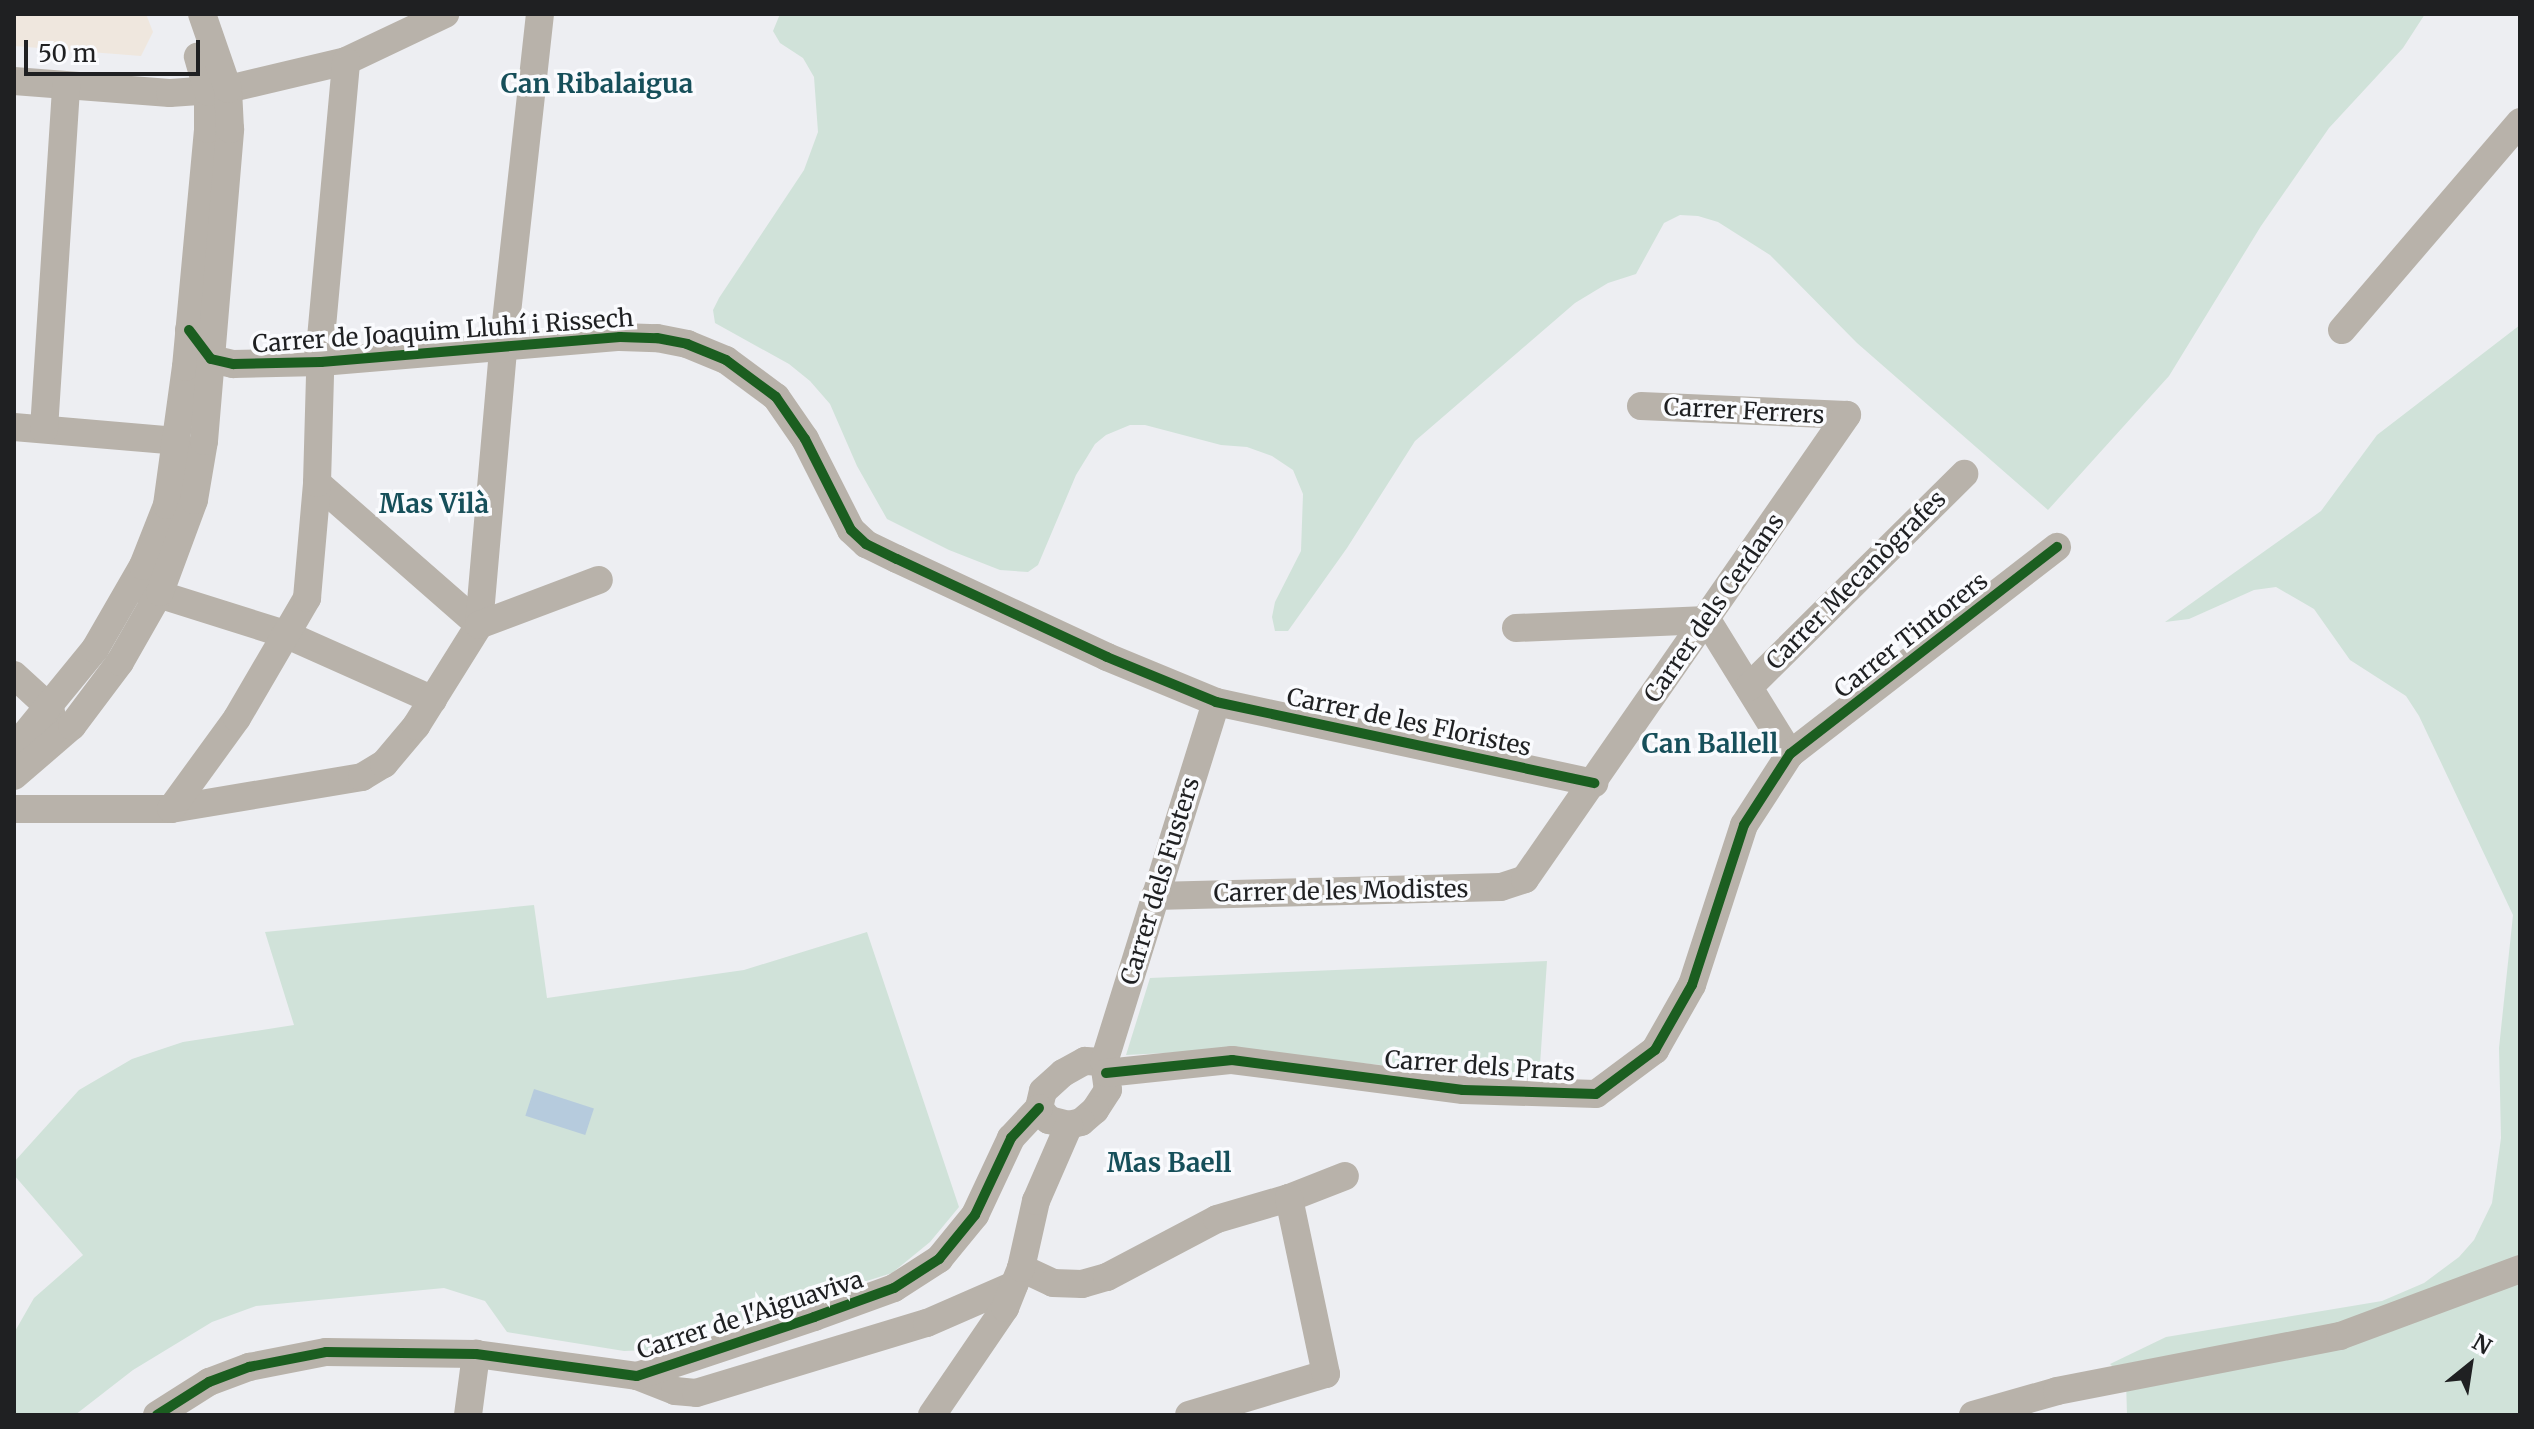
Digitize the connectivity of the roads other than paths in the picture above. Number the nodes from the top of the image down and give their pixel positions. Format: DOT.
graph roads {
  1 [pos="183,14"];
  2 [pos="202,14"];
  3 [pos="445,14"];
  4 [pos="540,14"];
  5 [pos="346,61"];
  6 [pos="14,81"];
  7 [pos="66,86"];
  8 [pos="218,91"];
  9 [pos="2520,122"];
  10 [pos="189,330"];
  11 [pos="2342,330"];
  12 [pos="503,349"];
  13 [pos="211,359"];
  14 [pos="321,362"];
  15 [pos="1641,406"];
  16 [pos="1847,415"];
  17 [pos="14,427"];
  18 [pos="44,429"];
  19 [pos="176,441"];
  20 [pos="199,471"];
  21 [pos="1964,474"];
  22 [pos="317,483"];
  23 [pos="2057,547"];
  24 [pos="599,580"];
  25 [pos="131,587"];
  26 [pos="160,592"];
  27 [pos="1707,620"];
  28 [pos="479,625"];
  29 [pos="1516,628"];
  30 [pos="285,634"];
  31 [pos="14,675"];
  32 [pos="1749,687"];
  33 [pos="433,700"];
  34 [pos="1216,702"];
  35 [pos="50,708"];
  36 [pos="56,738"];
  37 [pos="14,748"];
  38 [pos="1790,754"];
  39 [pos="14,776"];
  40 [pos="1594,783"];
  41 [pos="14,809"];
  42 [pos="171,809"];
  43 [pos="1525,879"];
  44 [pos="1155,896"];
  45 [pos="1105,1067"];
  46 [pos="1039,1108"];
  47 [pos="1069,1125"];
  48 [pos="1345,1176"];
  49 [pos="1289,1198"];
  50 [pos="2520,1269"];
  51 [pos="1018,1277"];
  52 [pos="476,1354"];
  53 [pos="700,1356"];
  54 [pos="637,1376"];
  55 [pos="694,1404"];
  56 [pos="157,1415"];
  57 [pos="468,1415"];
  58 [pos="932,1415"];
  59 [pos="1189,1415"];
  60 [pos="1973,1415"];
  1 -- 8 [label="street"];
  2 -- 8 [label="street"];
  3 -- 5 [label="street"];
  4 -- 12 [label="street"];
  5 -- 8 [label="street"];
  5 -- 14 [label="street"];
  6 -- 7 [label="street"];
  7 -- 8 [label="street"];
  7 -- 18 [label="street"];
  8 -- 10 [label="street"];
  8 -- 13 [label="street"];
  9 -- 11 [label="street"];
  10 -- 13 [label="street"];
  10 -- 19 [label="street"];
  12 -- 14 [label="street, Carrer de Joaquim Lluhí i Rissech"];
  12 -- 28 [label="street"];
  12 -- 34 [label="street, Carrer de Joaquim Lluhí i Rissech"];
  13 -- 14 [label="street, Carrer de Joaquim Lluhí i Rissech"];
  13 -- 20 [label="street"];
  14 -- 22 [label="street"];
  15 -- 16 [label="street, Carrer Ferrers"];
  16 -- 27 [label="street, Carrer dels Cerdans"];
  17 -- 18 [label="street"];
  18 -- 19 [label="street"];
  19 -- 20 [label="street"];
  19 -- 25 [label="street"];
  20 -- 26 [label="street"];
  21 -- 32 [label="street, Carrer Mecanògrafes"];
  22 -- 28 [label="street"];
  22 -- 30 [label="street"];
  23 -- 38 [label="street, Carrer Tintorers"];
  24 -- 28 [label="street"];
  25 -- 26 [label="street"];
  25 -- 35 [label="street"];
  26 -- 30 [label="street"];
  26 -- 36 [label="street"];
  27 -- 29 [label="street"];
  27 -- 32 [label="street"];
  27 -- 40 [label="street, Carrer dels Cerdans"];
  28 -- 33 [label="street"];
  30 -- 33 [label="street"];
  30 -- 42 [label="street"];
  31 -- 35 [label="street"];
  32 -- 38 [label="street"];
  33 -- 42 [label="street"];
  34 -- 40 [label="street, Carrer de les Floristes"];
  34 -- 44 [label="street, Carrer dels Fusters"];
  35 -- 36 [label="street"];
  35 -- 37 [label="street"];
  36 -- 39 [label="street"];
  38 -- 45 [label="street, Carrer dels Prats"];
  40 -- 43 [label="street, Carrer dels Cerdans"];
  41 -- 42 [label="street"];
  43 -- 44 [label="street, Carrer de les Modistes"];
  44 -- 45 [label="street, Carrer dels Fusters"];
  45 -- 46 [label="street"];
  45 -- 47 [label="street"];
  46 -- 47 [label="street"];
  46 -- 53 [label="street, Carrer de l'Aiguaviva"];
  47 -- 51 [label="street"];
  48 -- 49 [label="street"];
  49 -- 51 [label="street"];
  49 -- 59 [label="street"];
  50 -- 60 [label="street"];
  51 -- 55 [label="street, Carrer de l'Aiguaviva"];
  51 -- 58 [label="street"];
  52 -- 54 [label="street, Carrer de l'Aiguaviva"];
  52 -- 56 [label="street, Carrer de l'Aiguaviva"];
  52 -- 57 [label="street"];
  53 -- 54 [label="street, Carrer de l'Aiguaviva"];
  53 -- 55 [label="street"];
  54 -- 55 [label="street, Carrer de l'Aiguaviva"];
}
